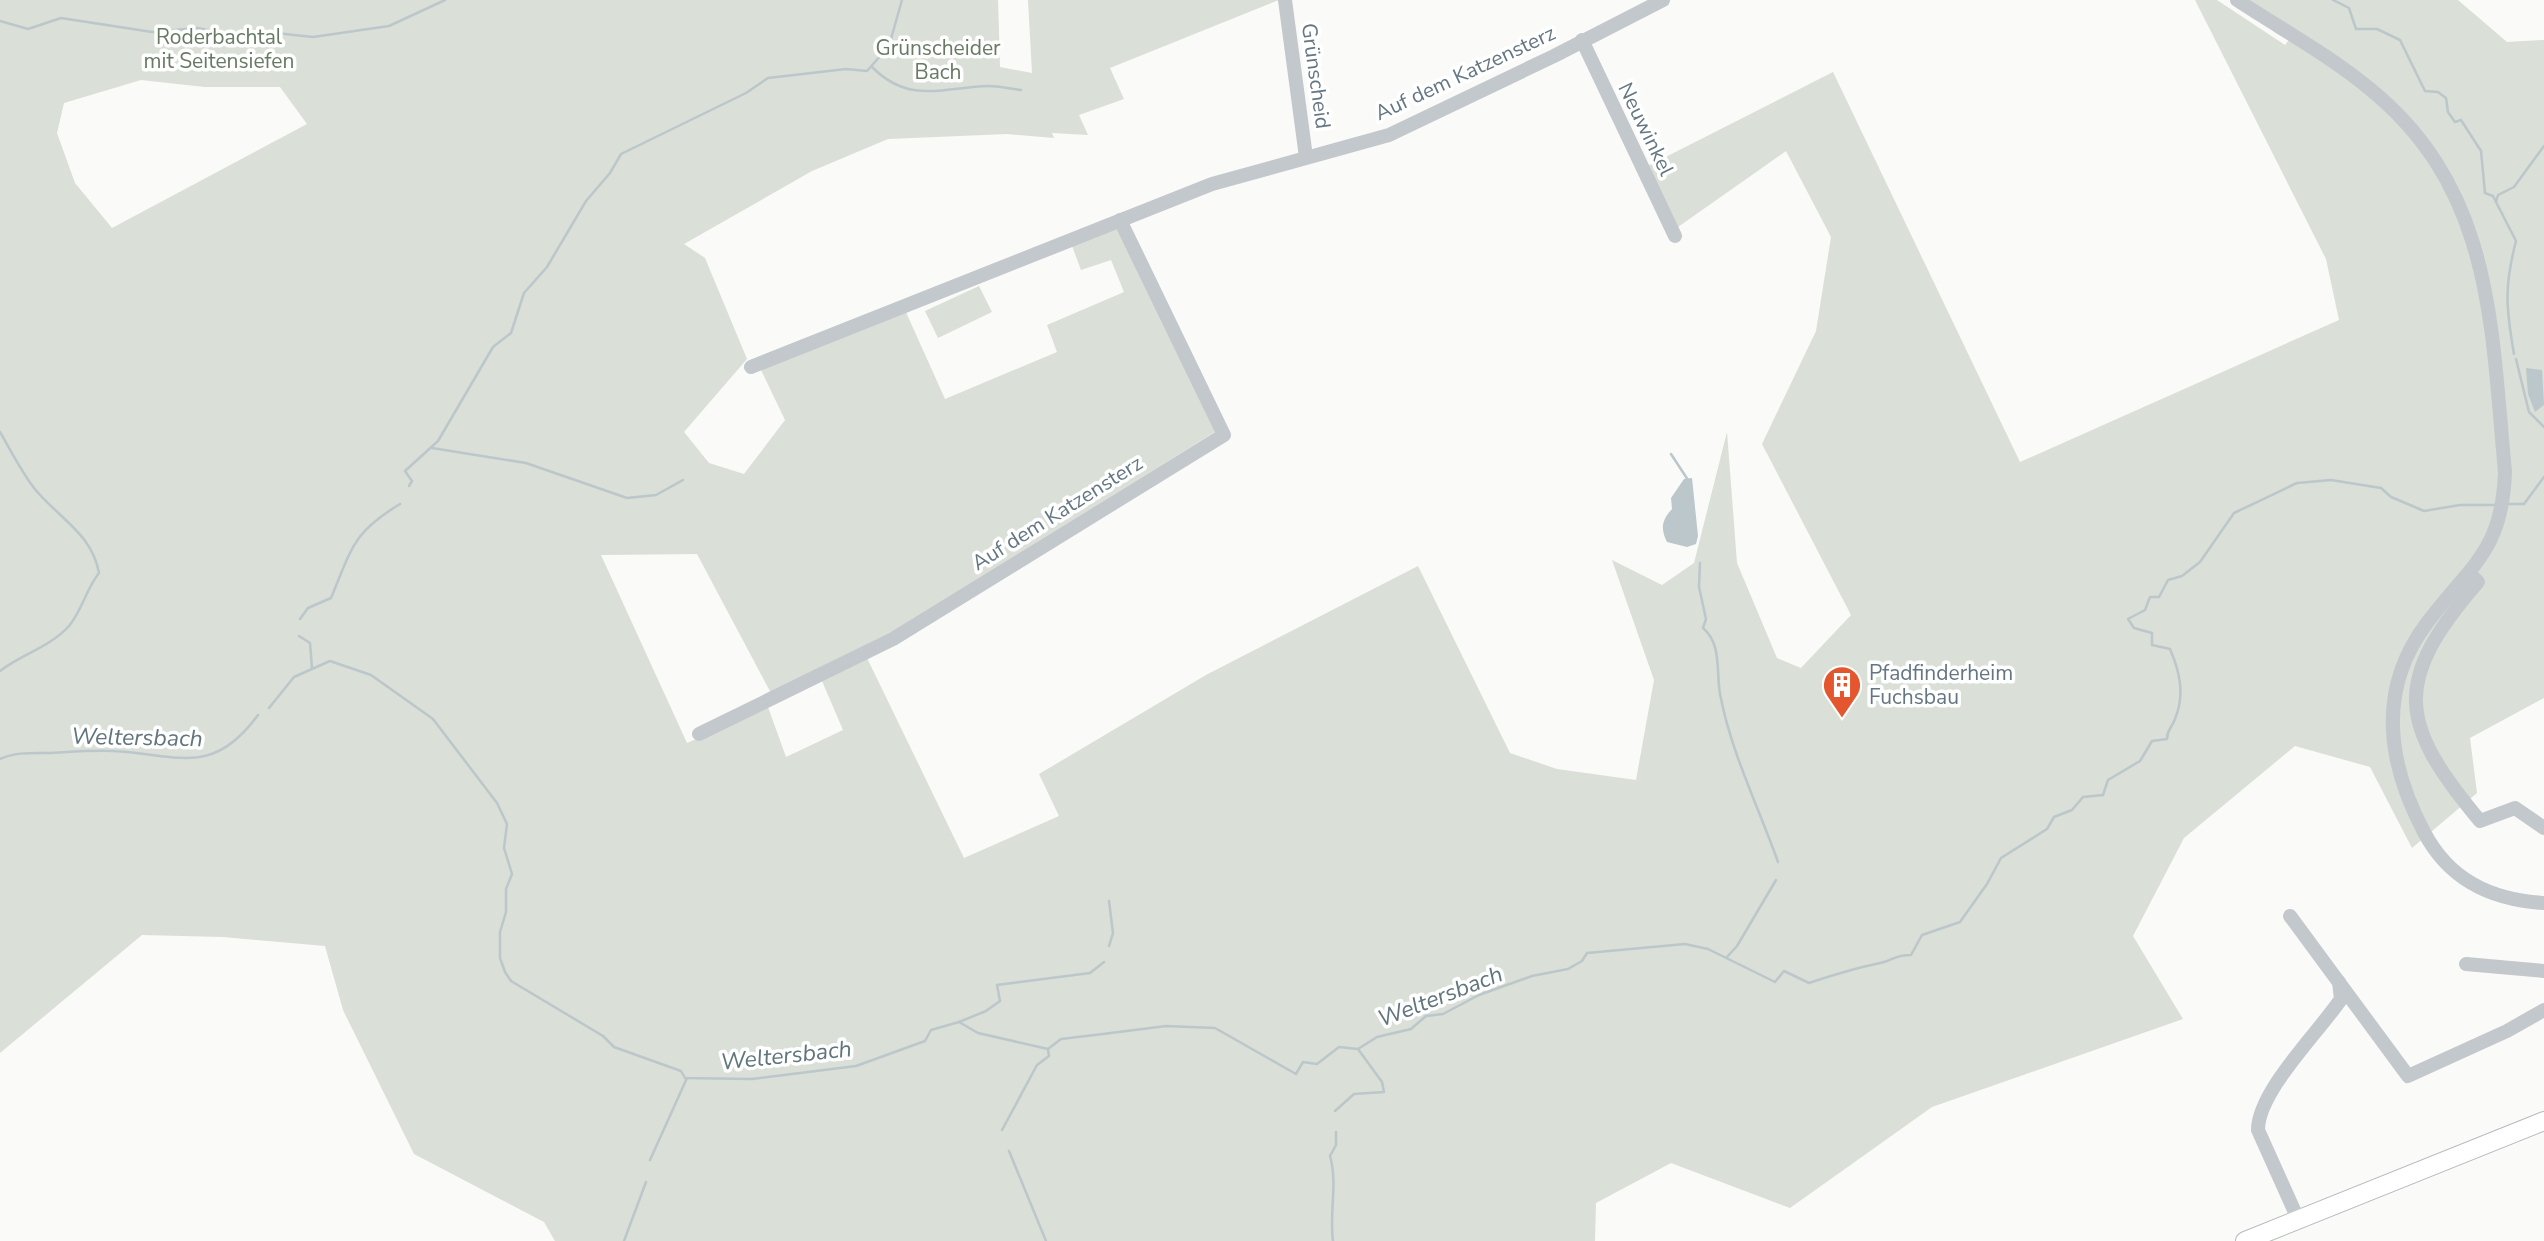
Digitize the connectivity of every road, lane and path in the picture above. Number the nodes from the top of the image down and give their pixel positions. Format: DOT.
graph roads {
  1 [pos="1285,0"];
  2 [pos="1663,0"];
  3 [pos="2237,0"];
  4 [pos="1582,40"];
  5 [pos="1306,157"];
  6 [pos="1120,220"];
  7 [pos="1675,236"];
  8 [pos="751,367"];
  9 [pos="2470,574"];
  10 [pos="699,734"];
  11 [pos="2544,828"];
  12 [pos="2544,903"];
  13 [pos="2290,916"];
  14 [pos="2466,964"];
  15 [pos="2544,971"];
  16 [pos="2338,980"];
  17 [pos="2544,1010"];
  18 [pos="2544,1121"];
  19 [pos="2298,1219"];
  20 [pos="2245,1241"];
  1 -- 5 [label="street, Grünscheid"];
  2 -- 4 [label="street, Auf dem Katzensterz"];
  3 -- 9 [label="street"];
  4 -- 5 [label="street, Auf dem Katzensterz"];
  4 -- 7 [label="street, Neuwinkel"];
  5 -- 6 [label="street, Auf dem Katzensterz"];
  6 -- 8 [label="street, Auf dem Katzensterz"];
  6 -- 10 [label="street, Auf dem Katzensterz"];
  9 -- 11 [label="street"];
  9 -- 12 [label="street"];
  13 -- 16 [label="street"];
  14 -- 15 [label="street"];
  16 -- 17 [label="street"];
  16 -- 19 [label="street"];
  18 -- 19 [label="main road"];
  19 -- 20 [label="main road"];
}
